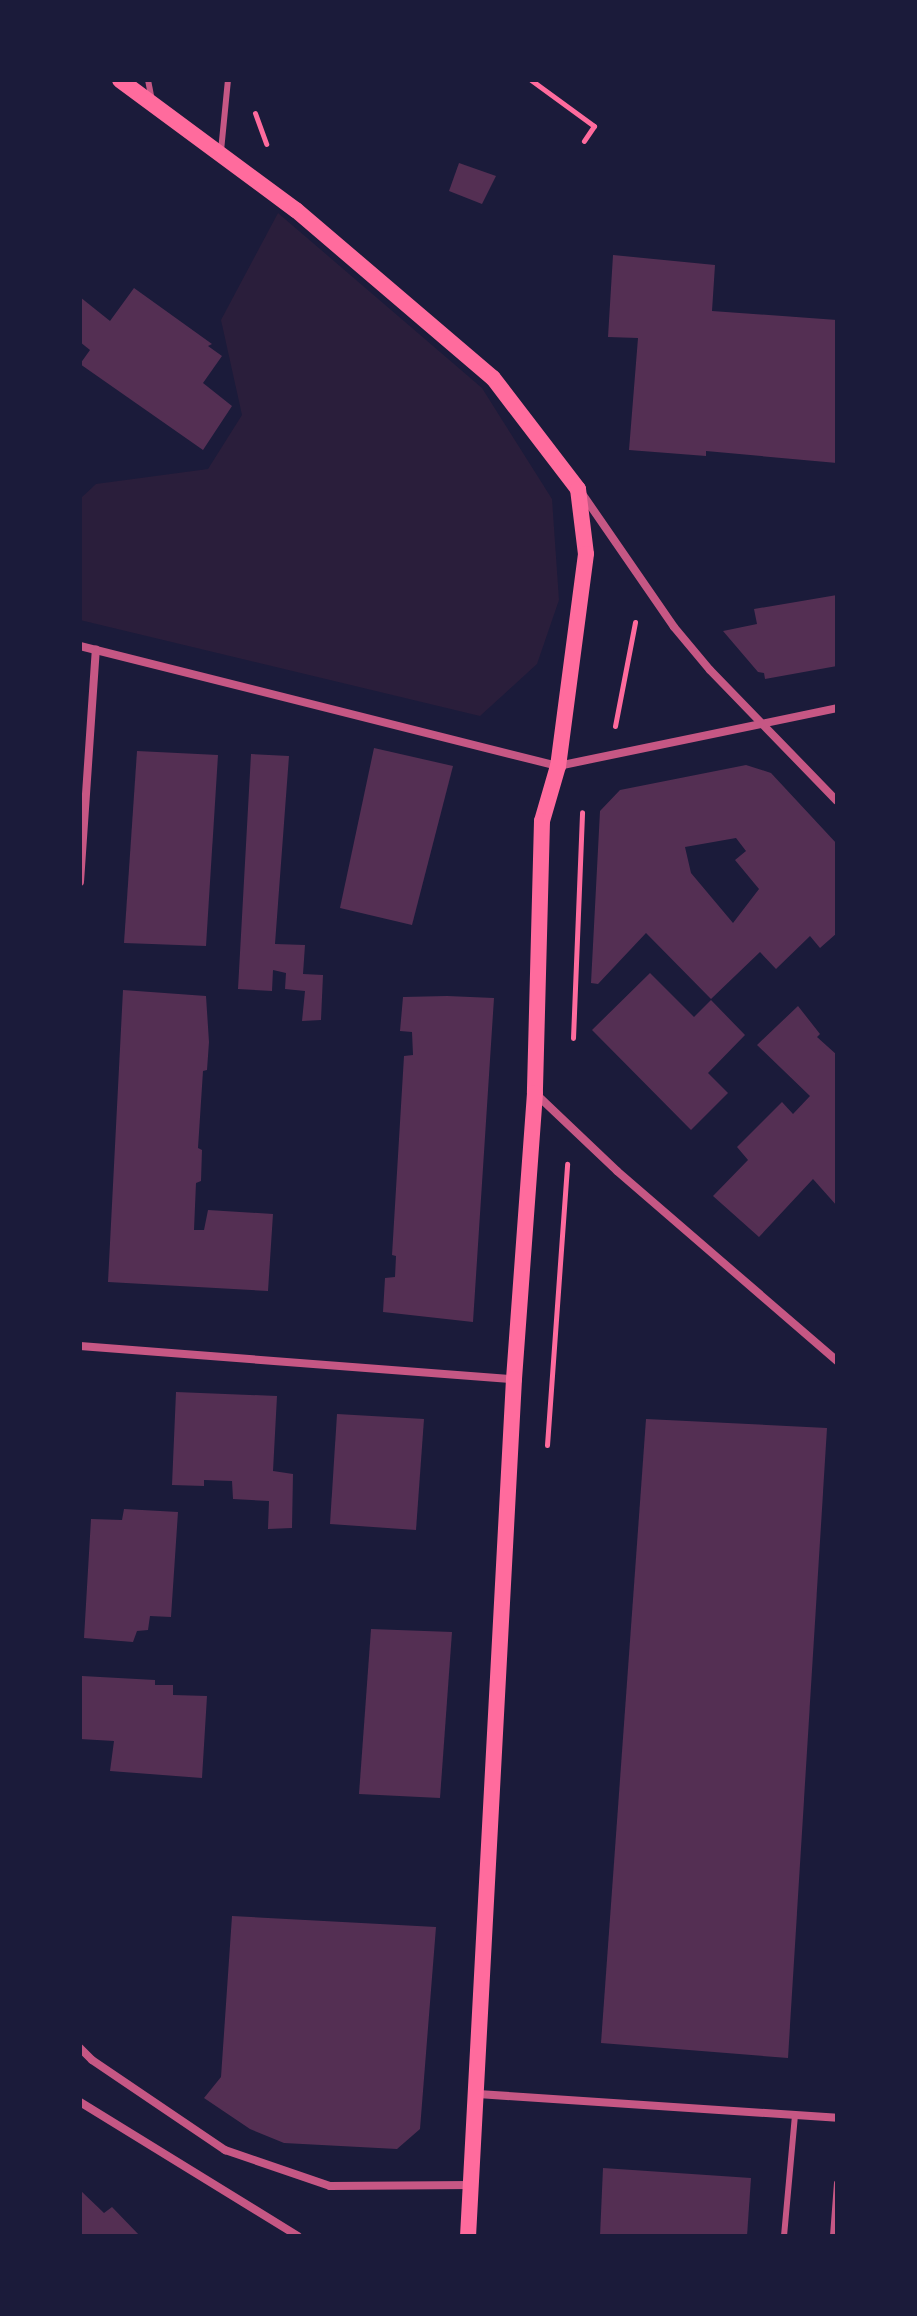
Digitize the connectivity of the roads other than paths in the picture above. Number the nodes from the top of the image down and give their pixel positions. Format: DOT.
graph roads {
  1 [pos="120,80"];
  2 [pos="148,80"];
  3 [pos="228,80"];
  4 [pos="152,104"];
  5 [pos="221,155"];
  6 [pos="578,489"];
  7 [pos="80,646"];
  8 [pos="96,650"];
  9 [pos="837,708"];
  10 [pos="763,723"];
  11 [pos="558,766"];
  12 [pos="837,801"];
  13 [pos="80,882"];
  14 [pos="535,1093"];
  15 [pos="80,1346"];
  16 [pos="837,1361"];
  17 [pos="514,1379"];
  18 [pos="80,2048"];
  19 [pos="478,2094"];
  20 [pos="80,2102"];
  21 [pos="795,2116"];
  22 [pos="837,2118"];
  23 [pos="837,2183"];
  24 [pos="472,2185"];
  25 [pos="298,2236"];
  26 [pos="468,2236"];
  27 [pos="784,2236"];
  28 [pos="833,2236"];
  1 -- 4 [label="main road"];
  2 -- 4 [label="lane"];
  3 -- 5 [label="lane"];
  4 -- 5 [label="main road"];
  5 -- 6 [label="main road"];
  6 -- 10 [label="street"];
  6 -- 11 [label="main road"];
  7 -- 8 [label="street"];
  8 -- 11 [label="street"];
  8 -- 13 [label="street"];
  9 -- 10 [label="street"];
  10 -- 11 [label="street"];
  10 -- 12 [label="street"];
  11 -- 14 [label="main road"];
  14 -- 16 [label="street"];
  14 -- 17 [label="main road"];
  15 -- 17 [label="street"];
  17 -- 19 [label="main road"];
  18 -- 24 [label="street"];
  19 -- 21 [label="street"];
  19 -- 24 [label="main road"];
  20 -- 25 [label="street"];
  21 -- 22 [label="street"];
  21 -- 27 [label="lane"];
  23 -- 28 [label="lane"];
  24 -- 26 [label="main road"];
}
